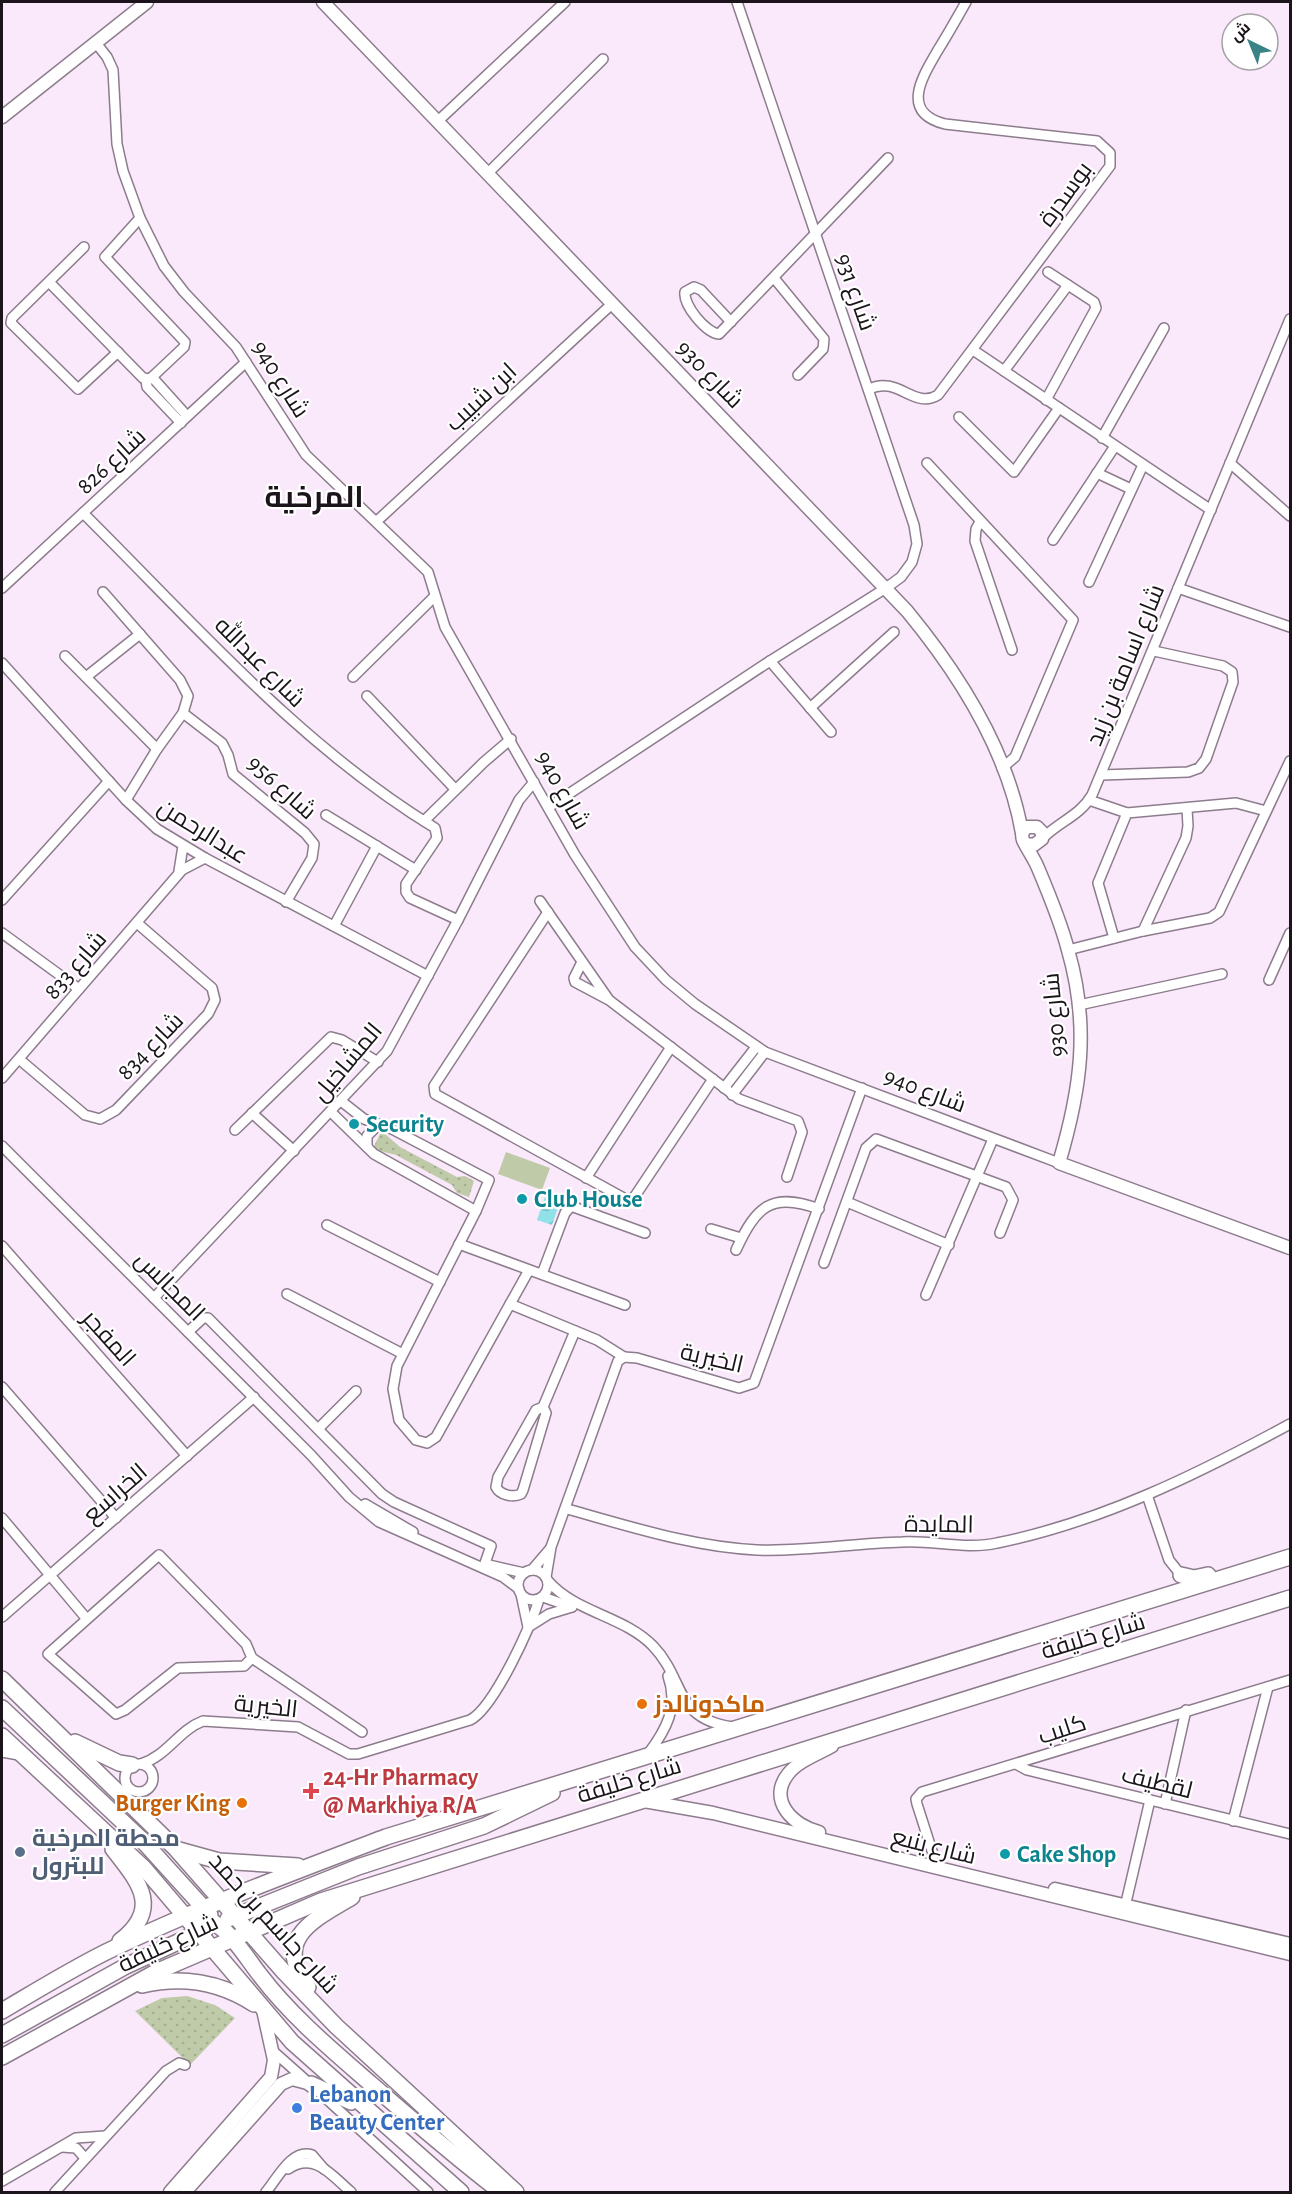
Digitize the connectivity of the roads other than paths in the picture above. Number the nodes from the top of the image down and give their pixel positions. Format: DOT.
graph roads {
  1 [pos="147,2"];
  2 [pos="323,2"];
  3 [pos="565,2"];
  4 [pos="738,2"];
  5 [pos="966,2"];
  6 [pos="96,43"];
  7 [pos="603,59"];
  8 [pos="2,117"];
  9 [pos="438,121"];
  10 [pos="888,158"];
  11 [pos="488,173"];
  12 [pos="140,218"];
  13 [pos="815,235"];
  14 [pos="84,247"];
  15 [pos="1048,272"];
  16 [pos="774,278"];
  17 [pos="49,282"];
  18 [pos="1068,285"];
  19 [pos="612,303"];
  20 [pos="1290,319"];
  21 [pos="731,322"];
  22 [pos="1164,328"];
  23 [pos="973,350"];
  24 [pos="118,352"];
  25 [pos="246,362"];
  26 [pos="1004,371"];
  27 [pos="798,375"];
  28 [pos="149,379"];
  29 [pos="869,389"];
  30 [pos="1046,400"];
  31 [pos="1059,408"];
  32 [pos="959,417"];
  33 [pos="184,419"];
  34 [pos="1102,438"];
  35 [pos="1115,446"];
  36 [pos="1230,463"];
  37 [pos="927,464"];
  38 [pos="1143,465"];
  39 [pos="1097,473"];
  40 [pos="1131,489"];
  41 [pos="1210,510"];
  42 [pos="83,513"];
  43 [pos="1290,516"];
  44 [pos="377,521"];
  45 [pos="980,522"];
  46 [pos="1053,540"];
  47 [pos="1089,582"];
  48 [pos="2,588"];
  49 [pos="886,588"];
  50 [pos="1178,588"];
  51 [pos="103,592"];
  52 [pos="434,597"];
  53 [pos="1290,627"];
  54 [pos="894,632"];
  55 [pos="140,634"];
  56 [pos="1011,650"];
  57 [pos="1154,651"];
  58 [pos="65,656"];
  59 [pos="770,661"];
  60 [pos="2,663"];
  61 [pos="86,677"];
  62 [pos="352,677"];
  63 [pos="367,696"];
  64 [pos="810,708"];
  65 [pos="183,713"];
  66 [pos="831,732"];
  67 [pos="511,739"];
  68 [pos="157,749"];
  69 [pos="1290,761"];
  70 [pos="1002,768"];
  71 [pos="1102,775"];
  72 [pos="109,781"];
  73 [pos="534,782"];
  74 [pos="455,789"];
  75 [pos="126,800"];
  76 [pos="1089,800"];
  77 [pos="549,807"];
  78 [pos="1186,809"];
  79 [pos="1019,810"];
  80 [pos="1266,811"];
  81 [pos="1127,813"];
  82 [pos="326,815"];
  83 [pos="424,821"];
  84 [pos="1060,823"];
  85 [pos="1035,826"];
  86 [pos="1032,840"];
  87 [pos="183,846"];
  88 [pos="377,846"];
  89 [pos="205,858"];
  90 [pos="416,870"];
  91 [pos="177,876"];
  92 [pos="2,900"];
  93 [pos="540,901"];
  94 [pos="286,902"];
  95 [pos="548,912"];
  96 [pos="458,920"];
  97 [pos="137,923"];
  98 [pos="334,926"];
  99 [pos="1143,931"];
  100 [pos="2,933"];
  101 [pos="1290,933"];
  102 [pos="1114,938"];
  103 [pos="1068,950"];
  104 [pos="582,962"];
  105 [pos="1222,974"];
  106 [pos="428,976"];
  107 [pos="1269,980"];
  108 [pos="79,989"];
  109 [pos="609,1000"];
  110 [pos="1079,1005"];
  111 [pos="671,1047"];
  112 [pos="760,1050"];
  113 [pos="19,1059"];
  114 [pos="378,1062"];
  115 [pos="2,1078"];
  116 [pos="713,1079"];
  117 [pos="724,1088"];
  118 [pos="862,1088"];
  119 [pos="732,1095"];
  120 [pos="341,1101"];
  121 [pos="331,1112"];
  122 [pos="252,1113"];
  123 [pos="378,1125"];
  124 [pos="235,1130"];
  125 [pos="993,1139"];
  126 [pos="2,1146"];
  127 [pos="368,1148"];
  128 [pos="294,1151"];
  129 [pos="1059,1163"];
  130 [pos="787,1177"];
  131 [pos="978,1177"];
  132 [pos="586,1178"];
  133 [pos="847,1202"];
  134 [pos="819,1209"];
  135 [pos="476,1211"];
  136 [pos="327,1225"];
  137 [pos="711,1229"];
  138 [pos="645,1233"];
  139 [pos="1000,1233"];
  140 [pos="741,1238"];
  141 [pos="459,1244"];
  142 [pos="948,1245"];
  143 [pos="2,1246"];
  144 [pos="1290,1248"];
  145 [pos="736,1250"];
  146 [pos="824,1263"];
  147 [pos="529,1270"];
  148 [pos="542,1274"];
  149 [pos="440,1282"];
  150 [pos="287,1294"];
  151 [pos="926,1295"];
  152 [pos="154,1298"];
  153 [pos="510,1304"];
  154 [pos="625,1305"];
  155 [pos="575,1331"];
  156 [pos="188,1332"];
  157 [pos="401,1353"];
  158 [pos="624,1358"];
  159 [pos="2,1387"];
  160 [pos="356,1391"];
  161 [pos="254,1397"];
  162 [pos="543,1407"];
  163 [pos="1290,1424"];
  164 [pos="318,1429"];
  165 [pos="311,1455"];
  166 [pos="187,1456"];
  167 [pos="1147,1495"];
  168 [pos="567,1509"];
  169 [pos="2,1518"];
  170 [pos="116,1518"];
  171 [pos="551,1547"];
  172 [pos="1290,1557"];
  173 [pos="485,1563"];
  174 [pos="528,1571"];
  175 [pos="1181,1575"];
  176 [pos="51,1576"];
  177 [pos="547,1579"];
  178 [pos="520,1591"];
  179 [pos="541,1598"];
  180 [pos="1290,1598"];
  181 [pos="572,1607"];
  182 [pos="2,1617"];
  183 [pos="86,1618"];
  184 [pos="528,1627"];
  185 [pos="252,1658"];
  186 [pos="2,1670"];
  187 [pos="2,1679"];
  188 [pos="1290,1680"];
  189 [pos="1268,1687"];
  190 [pos="13,1690"];
  191 [pos="2,1708"];
  192 [pos="1186,1710"];
  193 [pos="741,1729"];
  194 [pos="362,1732"];
  195 [pos="59,1733"];
  196 [pos="2,1736"];
  197 [pos="844,1739"];
  198 [pos="2,1752"];
  199 [pos="163,1754"];
  200 [pos="26,1758"];
  201 [pos="645,1758"];
  202 [pos="1016,1764"];
  203 [pos="137,1765"];
  204 [pos="152,1773"];
  205 [pos="572,1780"];
  206 [pos="1150,1800"];
  207 [pos="637,1801"];
  208 [pos="1165,1804"];
  209 [pos="1233,1821"];
  210 [pos="103,1830"];
  211 [pos="1290,1834"];
  212 [pos="841,1841"];
  213 [pos="176,1849"];
  214 [pos="933,1864"];
  215 [pos="310,1866"];
  216 [pos="377,1883"];
  217 [pos="222,1900"];
  218 [pos="203,1909"];
  219 [pos="1124,1910"];
  220 [pos="186,1916"];
  221 [pos="222,1922"];
  222 [pos="249,1930"];
  223 [pos="200,1932"];
  224 [pos="230,1938"];
  225 [pos="1290,1944"];
  226 [pos="212,1946"];
  227 [pos="104,1953"];
  228 [pos="1290,1954"];
  229 [pos="122,1989"];
  230 [pos="263,2010"];
  231 [pos="2,2011"];
  232 [pos="336,2026"];
  233 [pos="2,2034"];
  234 [pos="273,2050"];
  235 [pos="2,2057"];
  236 [pos="185,2065"];
  237 [pos="311,2084"];
  238 [pos="379,2119"];
  239 [pos="105,2136"];
  240 [pos="59,2147"];
  241 [pos="85,2158"];
  242 [pos="2,2181"];
  243 [pos="55,2193"];
  244 [pos="170,2193"];
  245 [pos="184,2193"];
  246 [pos="266,2193"];
  247 [pos="351,2193"];
  248 [pos="428,2193"];
  249 [pos="461,2193"];
  250 [pos="501,2193"];
  251 [pos="516,2193"];
  1 -- 6 [label="street"];
  2 -- 9 [label="street, شارع 930"];
  3 -- 9 [label="street"];
  4 -- 13 [label="street, شارع 931"];
  5 -- 23 [label="street, بوسدرة"];
  6 -- 8 [label="street"];
  6 -- 12 [label="street, شارع 940"];
  7 -- 11 [label="street"];
  9 -- 11 [label="street, شارع 930"];
  10 -- 13 [label="street"];
  11 -- 19 [label="street, شارع 930"];
  12 -- 25 [label="street, شارع 940"];
  12 -- 28 [label="street"];
  13 -- 16 [label="street"];
  13 -- 29 [label="street, شارع 931"];
  14 -- 17 [label="street"];
  15 -- 18 [label="street"];
  16 -- 21 [label="street"];
  16 -- 27 [label="street"];
  17 -- 24 [label="street"];
  17 -- 24 [label="street"];
  18 -- 26 [label="street"];
  18 -- 30 [label="street"];
  19 -- 44 [label="street, ابن شبيب"];
  19 -- 49 [label="street, شارع 930"];
  20 -- 36 [label="street, شارع اسامة بن زيد"];
  21 -- 21 [label="street"];
  22 -- 34 [label="street"];
  23 -- 26 [label="street"];
  23 -- 29 [label="street, بوسدرة"];
  24 -- 28 [label="street"];
  25 -- 33 [label="street, شارع 826"];
  25 -- 44 [label="street, شارع 940"];
  26 -- 30 [label="street"];
  28 -- 33 [label="street"];
  29 -- 49 [label="street, شارع 931"];
  30 -- 31 [label="street"];
  31 -- 32 [label="street"];
  31 -- 34 [label="street"];
  33 -- 42 [label="street, شارع 826"];
  34 -- 35 [label="street"];
  35 -- 38 [label="street"];
  35 -- 39 [label="street"];
  36 -- 41 [label="street, شارع اسامة بن زيد"];
  36 -- 43 [label="street"];
  37 -- 45 [label="street"];
  38 -- 40 [label="street"];
  38 -- 41 [label="street"];
  39 -- 40 [label="street"];
  39 -- 46 [label="street"];
  40 -- 47 [label="street"];
  41 -- 50 [label="street, شارع اسامة بن زيد"];
  42 -- 48 [label="street, شارع 826"];
  42 -- 83 [label="street, شارع عبدالله"];
  44 -- 52 [label="street, شارع 940"];
  45 -- 56 [label="street"];
  45 -- 70 [label="street"];
  49 -- 59 [label="street, شارع 931"];
  49 -- 70 [label="street, شارع 930"];
  50 -- 53 [label="street"];
  50 -- 57 [label="street, شارع اسامة بن زيد"];
  51 -- 55 [label="street"];
  52 -- 62 [label="street"];
  52 -- 67 [label="street, شارع 940"];
  54 -- 64 [label="street"];
  55 -- 61 [label="street"];
  55 -- 65 [label="street"];
  57 -- 71 [label="street, شارع اسامة بن زيد"];
  57 -- 71 [label="street"];
  58 -- 61 [label="street"];
  59 -- 64 [label="street"];
  59 -- 77 [label="street, شارع 931"];
  60 -- 72 [label="street, عبدالرحمن"];
  61 -- 68 [label="street"];
  63 -- 74 [label="street"];
  64 -- 66 [label="street"];
  65 -- 68 [label="street"];
  65 -- 94 [label="street, شارع 956"];
  67 -- 73 [label="street, شارع 940"];
  67 -- 74 [label="street"];
  68 -- 75 [label="street"];
  69 -- 80 [label="street"];
  70 -- 79 [label="street, شارع 930"];
  71 -- 76 [label="street, شارع اسامة بن زيد"];
  72 -- 75 [label="street, عبدالرحمن"];
  72 -- 92 [label="street"];
  73 -- 77 [label="street, شارع 940"];
  73 -- 96 [label="street, المشاخيل"];
  74 -- 83 [label="street"];
  75 -- 87 [label="street, عبدالرحمن"];
  76 -- 81 [label="street"];
  76 -- 84 [label="street, شارع اسامة بن زيد"];
  77 -- 112 [label="street, شارع 940"];
  78 -- 80 [label="street"];
  78 -- 81 [label="street"];
  78 -- 99 [label="street"];
  79 -- 85 [label="street, شارع 930"];
  79 -- 86 [label="street, شارع 930"];
  80 -- 99 [label="street"];
  81 -- 102 [label="street"];
  82 -- 88 [label="street"];
  83 -- 90 [label="street"];
  84 -- 85 [label="street, شارع اسامة بن زيد"];
  84 -- 86 [label="street, شارع اسامة بن زيد"];
  85 -- 86 [label="street"];
  86 -- 103 [label="street, شارع 930"];
  87 -- 89 [label="street, عبدالرحمن"];
  87 -- 91 [label="street, شارع 833"];
  88 -- 90 [label="street"];
  88 -- 98 [label="street"];
  89 -- 91 [label="street, شارع 833"];
  89 -- 94 [label="street, عبدالرحمن"];
  90 -- 96 [label="street"];
  91 -- 97 [label="street, شارع 833"];
  93 -- 95 [label="street"];
  94 -- 98 [label="street, عبدالرحمن"];
  95 -- 104 [label="street"];
  95 -- 132 [label="street"];
  96 -- 106 [label="street, المشاخيل"];
  97 -- 108 [label="street, شارع 833"];
  97 -- 113 [label="street, شارع 834"];
  98 -- 106 [label="street, عبدالرحمن"];
  99 -- 102 [label="street"];
  100 -- 108 [label="street"];
  101 -- 107 [label="street"];
  102 -- 103 [label="street"];
  103 -- 110 [label="street, شارع 930"];
  104 -- 109 [label="street"];
  104 -- 109 [label="street"];
  105 -- 110 [label="street"];
  106 -- 114 [label="street, المشاخيل"];
  108 -- 113 [label="street, شارع 833"];
  109 -- 111 [label="street"];
  110 -- 129 [label="street, شارع 930"];
  111 -- 116 [label="street"];
  111 -- 132 [label="street"];
  112 -- 117 [label="street"];
  112 -- 118 [label="street, شارع 940"];
  112 -- 119 [label="street"];
  113 -- 115 [label="street, شارع 833"];
  114 -- 120 [label="street, المشاخيل"];
  114 -- 122 [label="street"];
  116 -- 117 [label="street"];
  116 -- 132 [label="street"];
  117 -- 119 [label="street"];
  118 -- 125 [label="street, شارع 940"];
  118 -- 134 [label="street, الخيرية"];
  119 -- 130 [label="street"];
  120 -- 121 [label="street, المشاخيل"];
  120 -- 123 [label="street"];
  121 -- 127 [label="street"];
  121 -- 128 [label="street, المشاخيل"];
  122 -- 124 [label="street"];
  122 -- 128 [label="street"];
  123 -- 127 [label="street"];
  123 -- 135 [label="street"];
  125 -- 129 [label="street, شارع 940"];
  125 -- 131 [label="street"];
  126 -- 152 [label="street, المجالس"];
  127 -- 135 [label="street"];
  128 -- 152 [label="street, المشاخيل"];
  129 -- 144 [label="street, شارع 940"];
  131 -- 133 [label="street"];
  131 -- 139 [label="street"];
  131 -- 142 [label="street"];
  133 -- 142 [label="street"];
  133 -- 146 [label="street"];
  134 -- 140 [label="street"];
  134 -- 158 [label="street, الخيرية"];
  135 -- 141 [label="street"];
  136 -- 149 [label="street"];
  137 -- 140 [label="street"];
  138 -- 148 [label="street"];
  140 -- 145 [label="street"];
  141 -- 147 [label="street"];
  141 -- 149 [label="street"];
  142 -- 151 [label="street"];
  143 -- 166 [label="street, المفجر"];
  147 -- 148 [label="street"];
  147 -- 153 [label="street"];
  148 -- 154 [label="street"];
  149 -- 157 [label="street"];
  150 -- 157 [label="street"];
  152 -- 156 [label="street, المجالس"];
  153 -- 155 [label="street"];
  153 -- 157 [label="street"];
  155 -- 158 [label="street"];
  155 -- 162 [label="street"];
  156 -- 161 [label="street, المجالس"];
  156 -- 164 [label="street"];
  158 -- 168 [label="street"];
  159 -- 170 [label="street"];
  160 -- 164 [label="street"];
  161 -- 165 [label="street, المجالس"];
  161 -- 166 [label="street, الخراسع"];
  162 -- 162 [label="street"];
  163 -- 167 [label="street, المايدة"];
  164 -- 173 [label="street"];
  165 -- 173 [label="street, المجالس"];
  165 -- 178 [label="street, المجالس"];
  166 -- 170 [label="street, الخراسع"];
  167 -- 168 [label="street, المايدة"];
  167 -- 175 [label="street"];
  168 -- 171 [label="street"];
  169 -- 176 [label="street"];
  170 -- 176 [label="street, الخراسع"];
  171 -- 174 [label="street"];
  171 -- 177 [label="street"];
  172 -- 175 [label="main road"];
  172 -- 193 [label="main road, شارع خليفة"];
  173 -- 174 [label="street, المجالس"];
  174 -- 177 [label="street"];
  174 -- 178 [label="street"];
  176 -- 182 [label="street, الخراسع"];
  176 -- 183 [label="street"];
  177 -- 179 [label="street"];
  177 -- 193 [label="street"];
  178 -- 179 [label="street"];
  178 -- 184 [label="street"];
  179 -- 181 [label="street"];
  179 -- 184 [label="street, الخيرية"];
  180 -- 197 [label="main road, شارع خليفة"];
  181 -- 184 [label="street"];
  181 -- 201 [label="street"];
  183 -- 185 [label="street"];
  183 -- 185 [label="street"];
  184 -- 199 [label="street, الخيرية"];
  185 -- 194 [label="street"];
  186 -- 190 [label="street"];
  187 -- 190 [label="main road, شارع جاسم بن حمد"];
  188 -- 189 [label="street, كليب"];
  189 -- 192 [label="street, كليب"];
  189 -- 209 [label="street"];
  190 -- 195 [label="main road, شارع جاسم بن حمد"];
  191 -- 218 [label="main road"];
  192 -- 202 [label="street, كليب"];
  192 -- 208 [label="street"];
  193 -- 201 [label="main road, شارع خليفة"];
  195 -- 203 [label="main road"];
  195 -- 213 [label="main road, شارع جاسم بن حمد"];
  196 -- 200 [label="main road"];
  197 -- 207 [label="main road, شارع خليفة"];
  197 -- 212 [label="street, شارع ينبع"];
  198 -- 200 [label="street"];
  199 -- 203 [label="street, الخيرية"];
  199 -- 204 [label="street, الخيرية"];
  200 -- 210 [label="main road"];
  201 -- 205 [label="main road, شارع خليفة"];
  202 -- 206 [label="street, لقطيف"];
  202 -- 214 [label="street, كليب"];
  203 -- 204 [label="street"];
  203 -- 204 [label="street"];
  205 -- 215 [label="main road, شارع خليفة"];
  205 -- 221 [label="main road"];
  206 -- 208 [label="street, لقطيف"];
  206 -- 219 [label="street"];
  207 -- 212 [label="street, شارع ينبع"];
  207 -- 216 [label="main road, شارع خليفة"];
  208 -- 209 [label="street, لقطيف"];
  209 -- 211 [label="street, لقطيف"];
  210 -- 220 [label="main road"];
  210 -- 227 [label="main road"];
  212 -- 214 [label="street, شارع ينبع"];
  213 -- 215 [label="main road"];
  213 -- 217 [label="main road, شارع جاسم بن حمد"];
  214 -- 219 [label="street, شارع ينبع"];
  215 -- 217 [label="main road, شارع خليفة"];
  216 -- 222 [label="main road, شارع خليفة"];
  216 -- 232 [label="main road"];
  217 -- 218 [label="main road, شارع خليفة"];
  217 -- 221 [label="main road, شارع جاسم بن حمد"];
  218 -- 220 [label="main road, شارع خليفة"];
  218 -- 221 [label="main road"];
  219 -- 225 [label="street, شارع ينبع"];
  219 -- 228 [label="street, شارع ينبع"];
  220 -- 221 [label="main road"];
  220 -- 223 [label="main road"];
  220 -- 227 [label="main road, شارع خليفة"];
  221 -- 222 [label="main road"];
  221 -- 223 [label="main road"];
  221 -- 224 [label="main road"];
  221 -- 226 [label="main road"];
  222 -- 224 [label="main road, شارع خليفة"];
  222 -- 232 [label="main road, شارع جاسم بن حمد"];
  223 -- 226 [label="main road"];
  223 -- 233 [label="main road"];
  224 -- 226 [label="main road, شارع خليفة"];
  224 -- 250 [label="main road"];
  226 -- 229 [label="main road, شارع خليفة"];
  226 -- 230 [label="main road"];
  227 -- 231 [label="main road, شارع خليفة"];
  229 -- 230 [label="main road"];
  229 -- 235 [label="main road, شارع خليفة"];
  230 -- 234 [label="street"];
  230 -- 238 [label="main road"];
  232 -- 251 [label="main road, شارع جاسم بن حمد"];
  234 -- 237 [label="street"];
  234 -- 244 [label="street"];
  236 -- 239 [label="street"];
  237 -- 238 [label="main road"];
  237 -- 245 [label="street"];
  237 -- 248 [label="street"];
  238 -- 249 [label="main road"];
  239 -- 240 [label="street"];
  239 -- 241 [label="street"];
  240 -- 241 [label="street"];
  240 -- 242 [label="street"];
  241 -- 243 [label="street"];
  246 -- 247 [label="street"];
}
